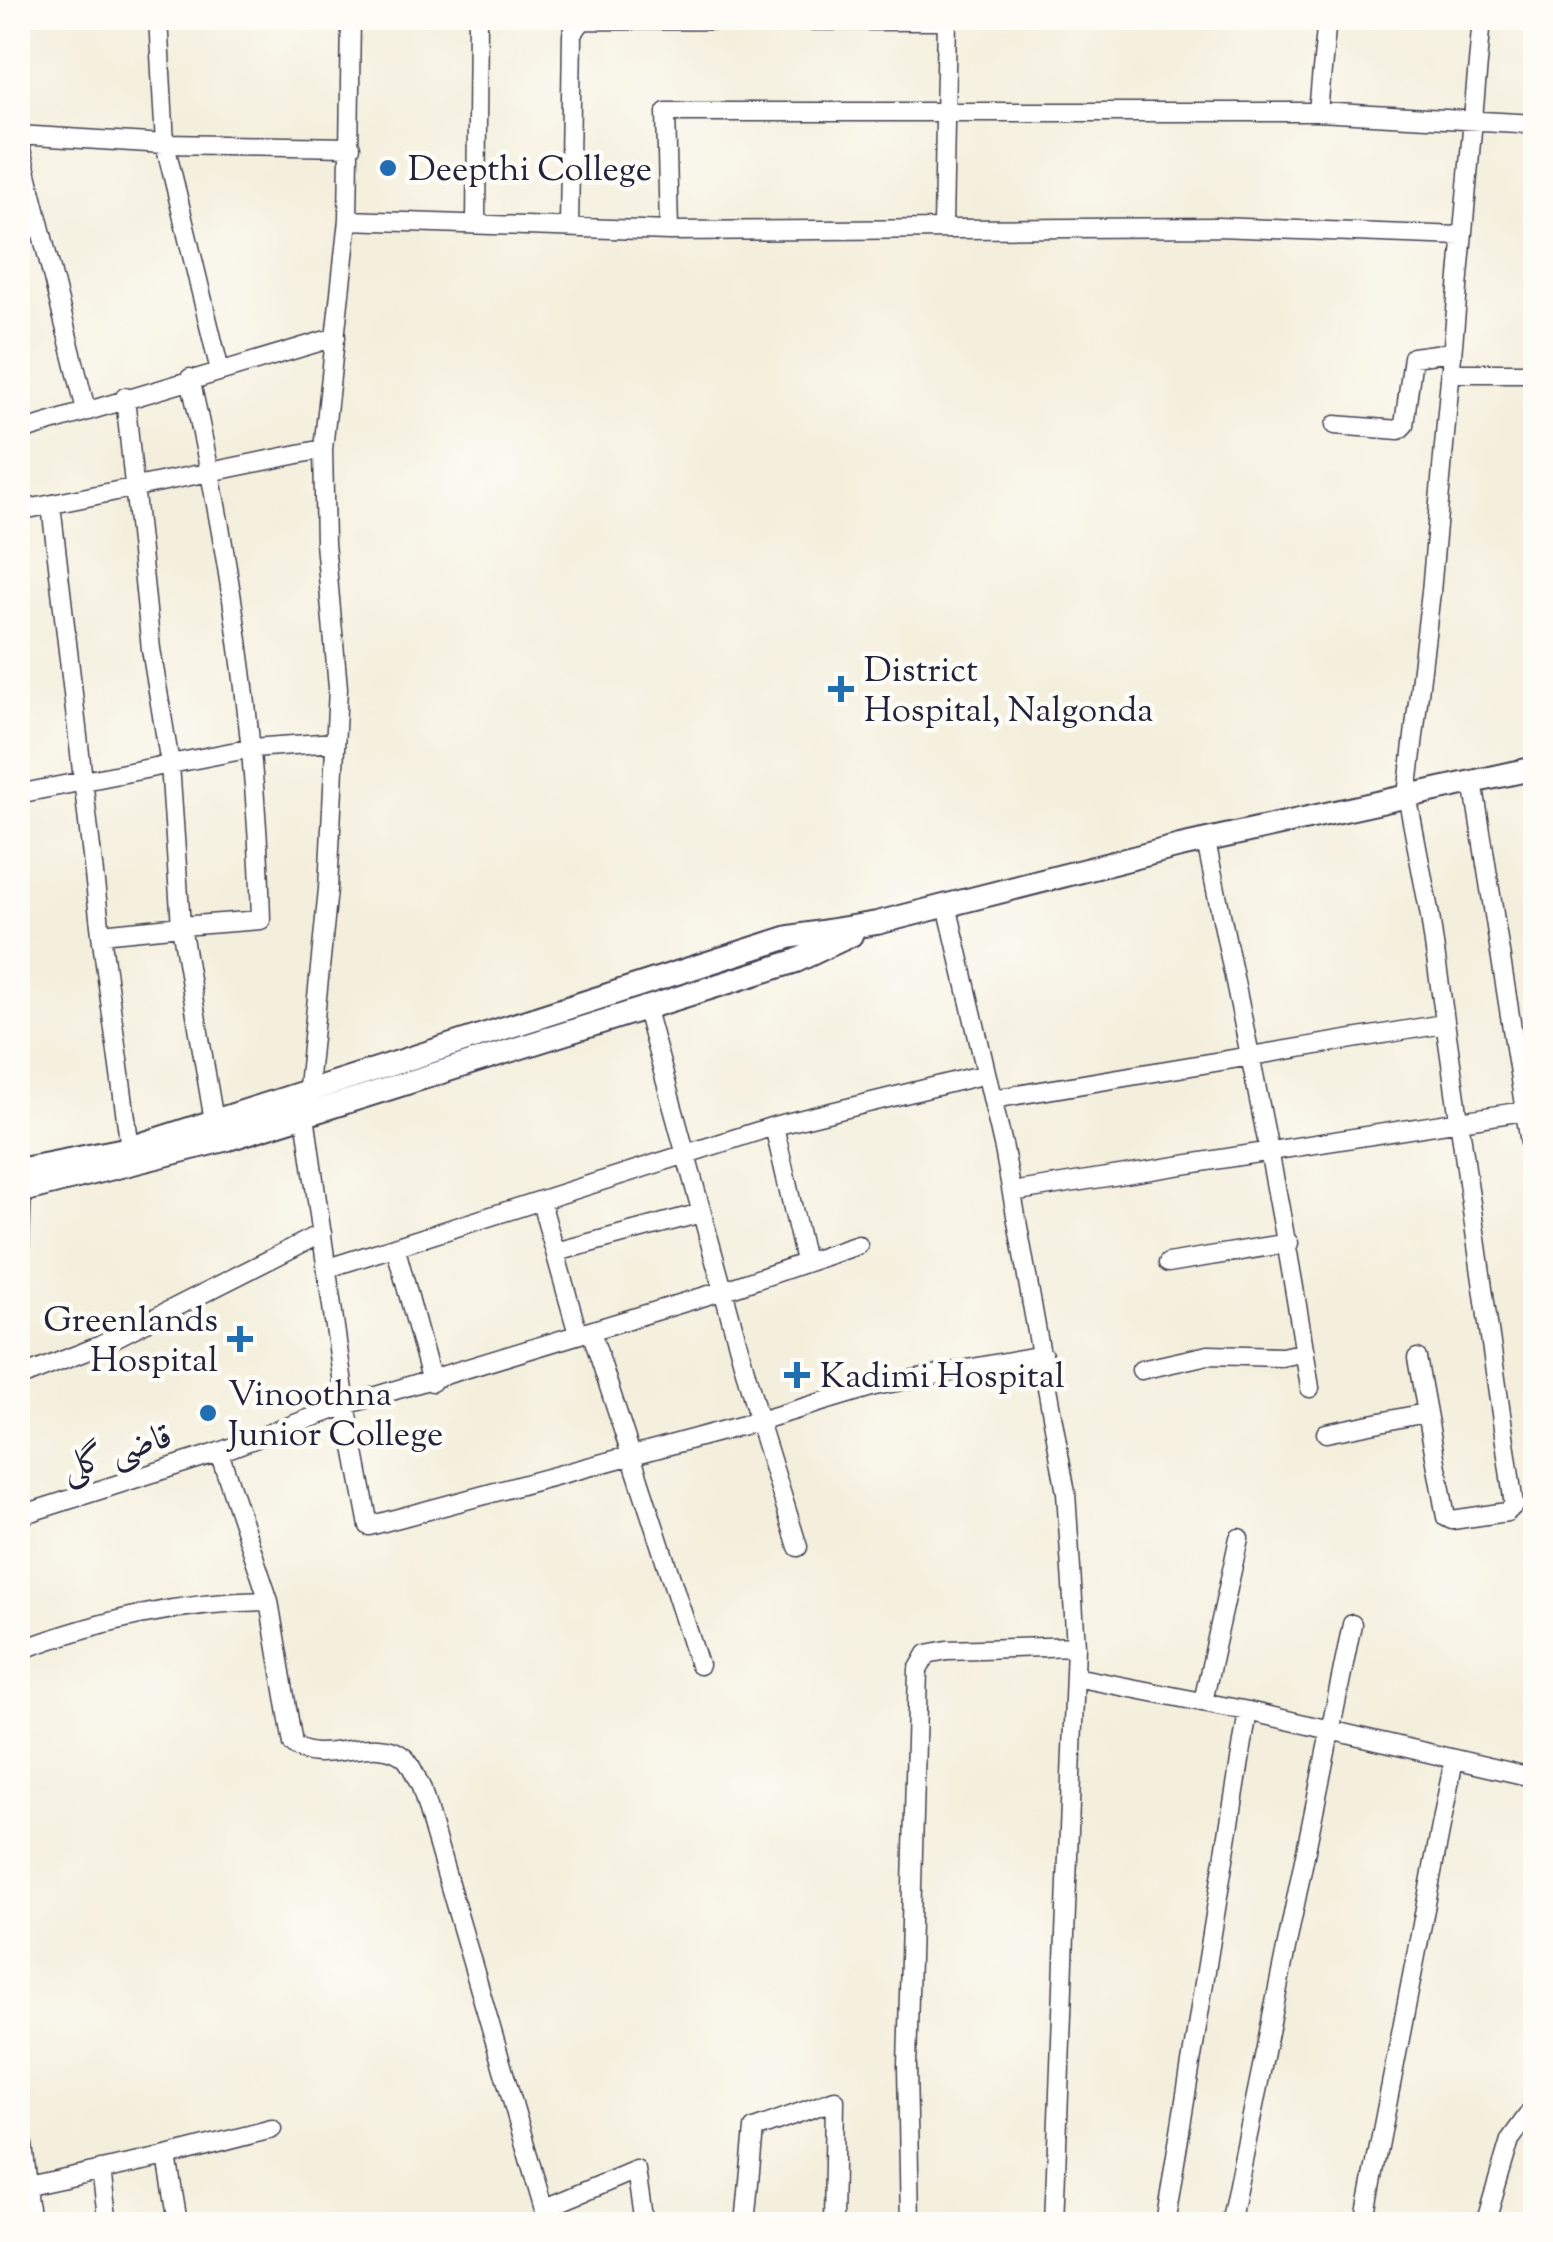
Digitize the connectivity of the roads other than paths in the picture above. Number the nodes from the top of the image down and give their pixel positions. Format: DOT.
graph roads {
  1 [pos="158,18"];
  2 [pos="351,18"];
  3 [pos="478,18"];
  4 [pos="1327,18"];
  5 [pos="1482,18"];
  6 [pos="947,19"];
  7 [pos="946,110"];
  8 [pos="1318,112"];
  9 [pos="1472,120"];
  10 [pos="1536,124"];
  11 [pos="18,136"];
  12 [pos="165,144"];
  13 [pos="350,147"];
  14 [pos="348,220"];
  15 [pos="476,223"];
  16 [pos="944,226"];
  17 [pos="569,227"];
  18 [pos="669,231"];
  19 [pos="1461,236"];
  20 [pos="336,337"];
  21 [pos="1450,352"];
  22 [pos="220,371"];
  23 [pos="1450,373"];
  24 [pos="1536,373"];
  25 [pos="190,378"];
  26 [pos="125,397"];
  27 [pos="86,410"];
  28 [pos="1335,424"];
  29 [pos="18,432"];
  30 [pos="324,448"];
  31 [pos="211,470"];
  32 [pos="136,486"];
  33 [pos="51,505"];
  34 [pos="18,511"];
  35 [pos="335,742"];
  36 [pos="252,748"];
  37 [pos="170,764"];
  38 [pos="1536,768"];
  39 [pos="1473,781"];
  40 [pos="85,783"];
  41 [pos="18,794"];
  42 [pos="1407,795"];
  43 [pos="1206,841"];
  44 [pos="948,904"];
  45 [pos="877,923"];
  46 [pos="181,926"];
  47 [pos="100,934"];
  48 [pos="644,1006"];
  49 [pos="1443,1024"];
  50 [pos="1250,1058"];
  51 [pos="986,1074"];
  52 [pos="309,1091"];
  53 [pos="993,1099"];
  54 [pos="1530,1111"];
  55 [pos="305,1116"];
  56 [pos="214,1121"];
  57 [pos="1457,1124"];
  58 [pos="774,1126"];
  59 [pos="130,1148"];
  60 [pos="1267,1153"];
  61 [pos="686,1156"];
  62 [pos="20,1181"];
  63 [pos="1536,1181"];
  64 [pos="1012,1192"];
  65 [pos="541,1202"];
  66 [pos="701,1212"];
  67 [pos="322,1233"];
  68 [pos="1289,1244"];
  69 [pos="858,1245"];
  70 [pos="396,1249"];
  71 [pos="556,1252"];
  72 [pos="805,1262"];
  73 [pos="1168,1263"];
  74 [pos="328,1268"];
  75 [pos="722,1292"];
  76 [pos="18,1305"];
  77 [pos="584,1332"];
  78 [pos="1305,1352"];
  79 [pos="1042,1356"];
  80 [pos="1416,1358"];
  81 [pos="1140,1370"];
  82 [pos="18,1378"];
  83 [pos="432,1382"];
  84 [pos="1310,1388"];
  85 [pos="346,1405"];
  86 [pos="1426,1413"];
  87 [pos="759,1421"];
  88 [pos="1326,1432"];
  89 [pos="218,1452"];
  90 [pos="628,1456"];
  91 [pos="18,1516"];
  92 [pos="1239,1538"];
  93 [pos="798,1546"];
  94 [pos="269,1601"];
  95 [pos="1352,1624"];
  96 [pos="1076,1646"];
  97 [pos="18,1651"];
  98 [pos="698,1665"];
  99 [pos="1075,1678"];
  100 [pos="1203,1702"];
  101 [pos="1248,1711"];
  102 [pos="1328,1731"];
  103 [pos="1454,1759"];
  104 [pos="1536,1778"];
  105 [pos="18,2103"];
  106 [pos="1536,2104"];
  107 [pos="272,2129"];
  108 [pos="167,2156"];
  109 [pos="101,2170"];
  110 [pos="24,2195"];
  111 [pos="546,2216"];
  112 [pos="32,2224"];
  113 [pos="108,2224"];
  114 [pos="183,2224"];
  115 [pos="644,2224"];
  116 [pos="745,2224"];
  117 [pos="833,2224"];
  118 [pos="910,2224"];
  119 [pos="1054,2224"];
  120 [pos="1165,2224"];
  121 [pos="1230,2224"];
  122 [pos="1364,2224"];
  123 [pos="1485,2224"];
  1 -- 12 [label="street"];
  2 -- 13 [label="street"];
  3 -- 15 [label="street"];
  4 -- 8 [label="street"];
  5 -- 9 [label="street"];
  6 -- 7 [label="street"];
  6 -- 17 [label="street"];
  7 -- 8 [label="street"];
  7 -- 16 [label="street"];
  7 -- 18 [label="street"];
  8 -- 9 [label="street"];
  9 -- 10 [label="street"];
  9 -- 19 [label="street"];
  11 -- 12 [label="street"];
  11 -- 27 [label="street"];
  12 -- 13 [label="street"];
  12 -- 22 [label="street"];
  13 -- 14 [label="street"];
  14 -- 15 [label="street"];
  14 -- 20 [label="street"];
  15 -- 17 [label="street"];
  16 -- 18 [label="street"];
  16 -- 19 [label="street"];
  17 -- 18 [label="street"];
  19 -- 21 [label="street"];
  20 -- 22 [label="street"];
  20 -- 30 [label="street"];
  21 -- 23 [label="street"];
  21 -- 28 [label="street"];
  22 -- 25 [label="street"];
  23 -- 24 [label="street"];
  23 -- 42 [label="street"];
  25 -- 26 [label="street"];
  25 -- 31 [label="street"];
  26 -- 27 [label="street"];
  26 -- 32 [label="street"];
  27 -- 29 [label="street"];
  30 -- 31 [label="street"];
  30 -- 35 [label="street"];
  31 -- 32 [label="street"];
  31 -- 36 [label="street"];
  32 -- 33 [label="street"];
  32 -- 37 [label="street"];
  33 -- 34 [label="street"];
  33 -- 40 [label="street"];
  35 -- 36 [label="street"];
  35 -- 52 [label="street"];
  36 -- 37 [label="street"];
  36 -- 46 [label="street"];
  37 -- 40 [label="street"];
  37 -- 46 [label="street"];
  38 -- 39 [label="street"];
  39 -- 42 [label="street"];
  39 -- 54 [label="street"];
  40 -- 41 [label="street"];
  40 -- 47 [label="street"];
  42 -- 43 [label="street"];
  42 -- 49 [label="street"];
  43 -- 44 [label="street"];
  43 -- 50 [label="street"];
  44 -- 45 [label="street"];
  44 -- 51 [label="street"];
  45 -- 48 [label="street"];
  45 -- 52 [label="street"];
  46 -- 47 [label="street"];
  46 -- 56 [label="street"];
  47 -- 59 [label="street"];
  48 -- 55 [label="street"];
  48 -- 61 [label="street"];
  49 -- 50 [label="street"];
  49 -- 57 [label="street"];
  50 -- 53 [label="street"];
  50 -- 60 [label="street"];
  51 -- 53 [label="street"];
  51 -- 58 [label="street"];
  52 -- 55 [label="street"];
  52 -- 56 [label="street"];
  53 -- 64 [label="street"];
  54 -- 57 [label="street"];
  54 -- 63 [label="street"];
  55 -- 62 [label="street"];
  55 -- 67 [label="street"];
  56 -- 59 [label="street"];
  57 -- 60 [label="street"];
  57 -- 86 [label="street"];
  58 -- 61 [label="street"];
  58 -- 72 [label="street"];
  59 -- 62 [label="street"];
  60 -- 64 [label="street"];
  60 -- 68 [label="street"];
  61 -- 65 [label="street"];
  61 -- 66 [label="street"];
  62 -- 76 [label="street"];
  64 -- 79 [label="street"];
  65 -- 70 [label="street"];
  65 -- 71 [label="street"];
  66 -- 71 [label="street"];
  66 -- 75 [label="street"];
  67 -- 74 [label="street"];
  67 -- 82 [label="street"];
  68 -- 73 [label="street"];
  68 -- 78 [label="street"];
  69 -- 72 [label="street, قاضی گلی"];
  70 -- 74 [label="street"];
  70 -- 83 [label="street"];
  71 -- 77 [label="street"];
  72 -- 75 [label="street, قاضی گلی"];
  74 -- 85 [label="street"];
  75 -- 77 [label="street, قاضی گلی"];
  75 -- 87 [label="street"];
  77 -- 83 [label="street, قاضی گلی"];
  77 -- 90 [label="street"];
  78 -- 81 [label="street"];
  78 -- 84 [label="street"];
  79 -- 87 [label="street"];
  79 -- 96 [label="street"];
  80 -- 86 [label="street"];
  83 -- 85 [label="street, قاضی گلی"];
  85 -- 89 [label="street, قاضی گلی"];
  85 -- 90 [label="street"];
  86 -- 88 [label="street"];
  87 -- 90 [label="street"];
  87 -- 93 [label="street"];
  89 -- 91 [label="street, قاضی گلی"];
  89 -- 94 [label="street"];
  90 -- 98 [label="street"];
  92 -- 100 [label="street"];
  94 -- 97 [label="street"];
  94 -- 111 [label="street"];
  95 -- 102 [label="street"];
  96 -- 99 [label="street"];
  96 -- 118 [label="street"];
  99 -- 100 [label="street"];
  99 -- 119 [label="street"];
  100 -- 101 [label="street"];
  101 -- 102 [label="street"];
  101 -- 120 [label="street"];
  102 -- 103 [label="street"];
  102 -- 121 [label="street"];
  103 -- 104 [label="street"];
  103 -- 122 [label="street"];
  105 -- 110 [label="street"];
  106 -- 123 [label="street"];
  107 -- 108 [label="street"];
  108 -- 109 [label="street"];
  108 -- 114 [label="street"];
  109 -- 110 [label="street"];
  109 -- 113 [label="street"];
  110 -- 112 [label="street"];
  111 -- 115 [label="street"];
  116 -- 117 [label="street"];
}
